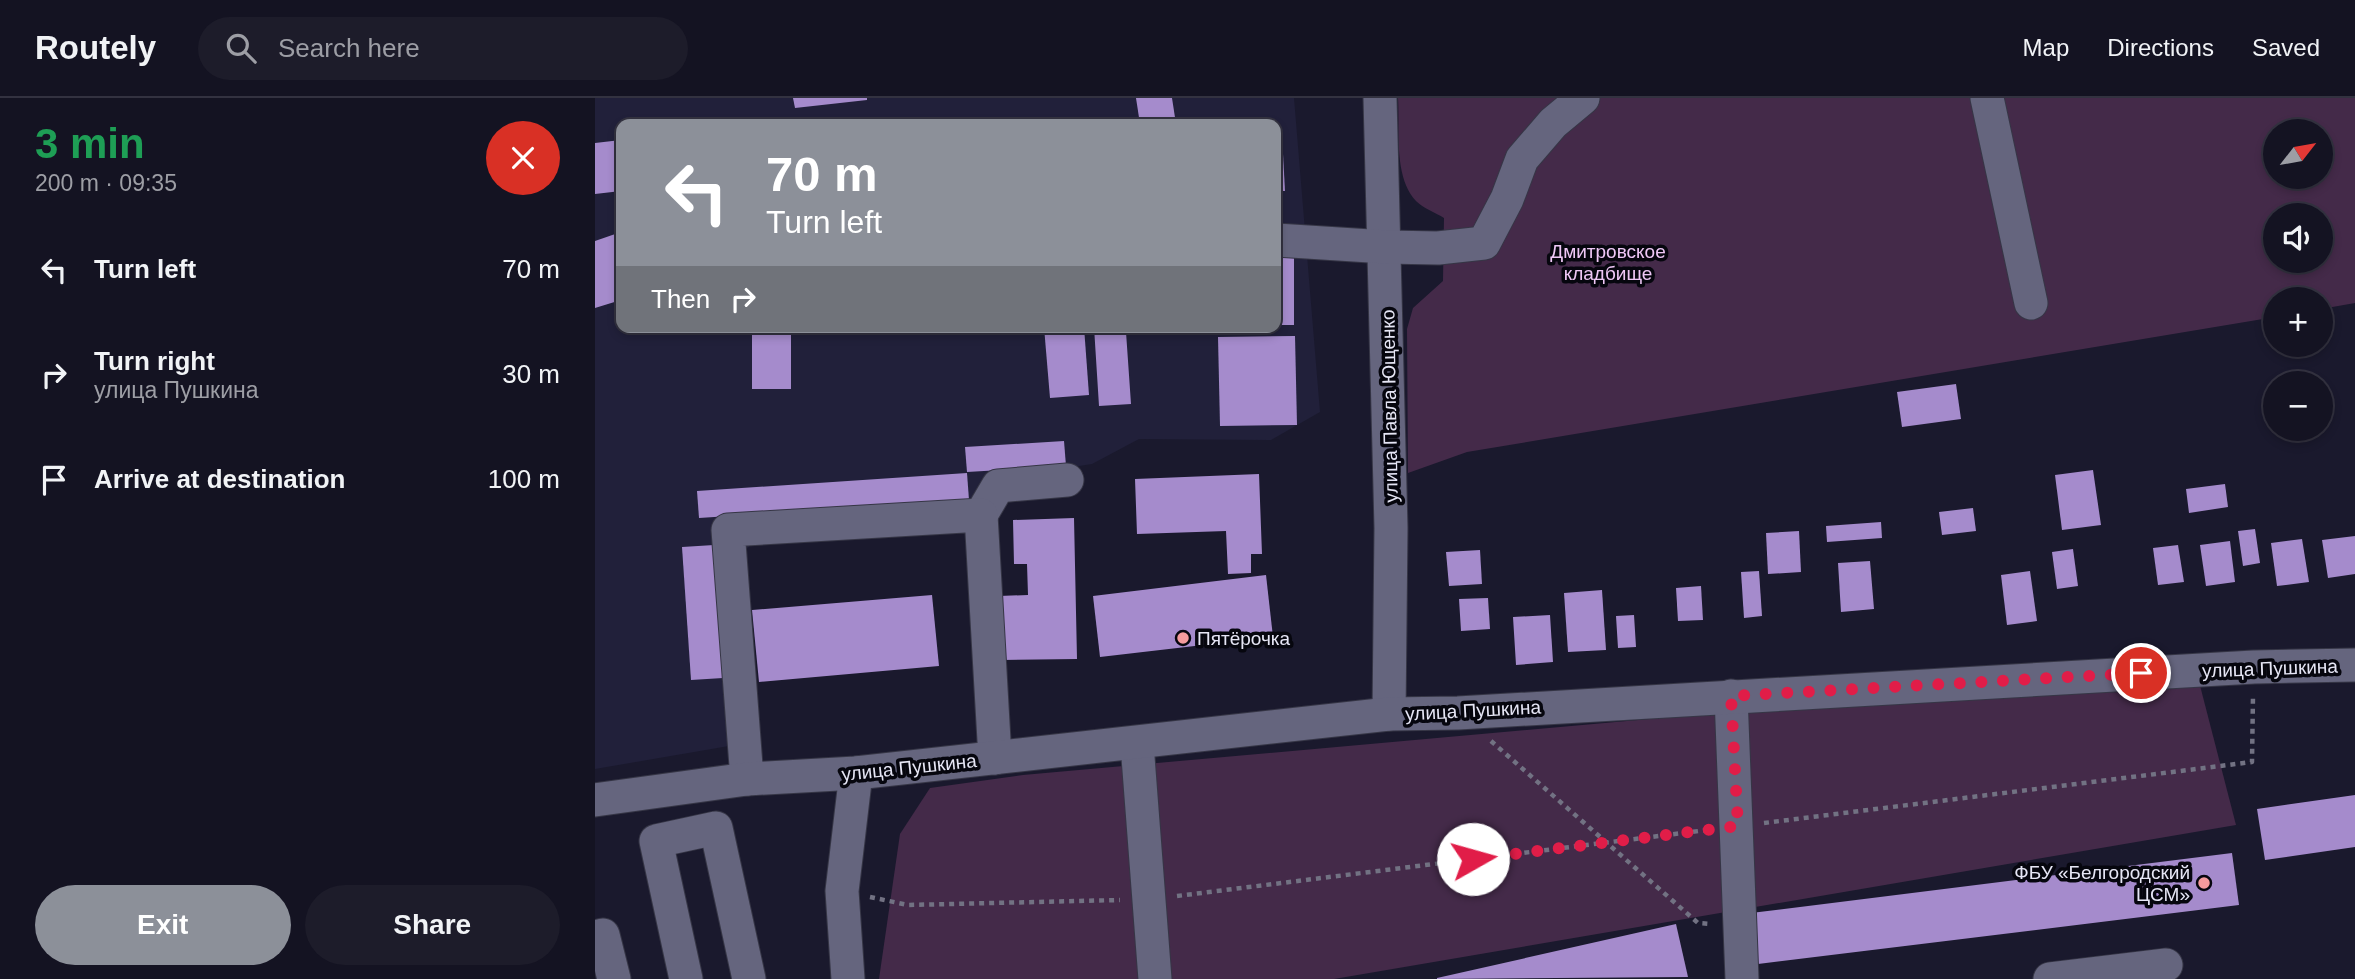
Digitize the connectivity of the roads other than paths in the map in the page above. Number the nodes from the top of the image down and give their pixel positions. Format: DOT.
graph roads {
  1 [pos="1381,98"];
  2 [pos="1583,98"];
  3 [pos="1987,98"];
  4 [pos="1281,240"];
  5 [pos="1386,247"];
  6 [pos="2031,303"];
  7 [pos="1067,480"];
  8 [pos="981,515"];
  9 [pos="2355,665"];
  10 [pos="1731,696"];
  11 [pos="1389,714"];
  12 [pos="1137,744"];
  13 [pos="995,758"];
  14 [pos="856,773"];
  15 [pos="747,779"];
  16 [pos="595,800"];
  17 [pos="595,937"];
  18 [pos="2166,965"];
  19 [pos="614,979"];
  20 [pos="686,979"];
  21 [pos="749,979"];
  22 [pos="848,979"];
  23 [pos="1155,979"];
  24 [pos="1742,979"];
  25 [pos="2050,979"];
  1 -- 5 [label="street, улица Павла Ющенко"];
  2 -- 5 [label="street"];
  3 -- 6 [label="street"];
  4 -- 5 [label="street"];
  5 -- 11 [label="street, улица Павла Ющенко"];
  7 -- 8 [label="street"];
  8 -- 13 [label="street"];
  8 -- 15 [label="street"];
  9 -- 10 [label="street, улица Пушкина"];
  10 -- 11 [label="street, улица Пушкина"];
  10 -- 24 [label="street"];
  11 -- 12 [label="street, улица Пушкина"];
  12 -- 13 [label="street, улица Пушкина"];
  12 -- 23 [label="street"];
  13 -- 14 [label="street, улица Пушкина"];
  14 -- 15 [label="street, улица Пушкина"];
  14 -- 22 [label="street"];
  15 -- 16 [label="street, улица Пушкина"];
  17 -- 19 [label="street"];
  18 -- 25 [label="street"];
  20 -- 21 [label="street"];
}
